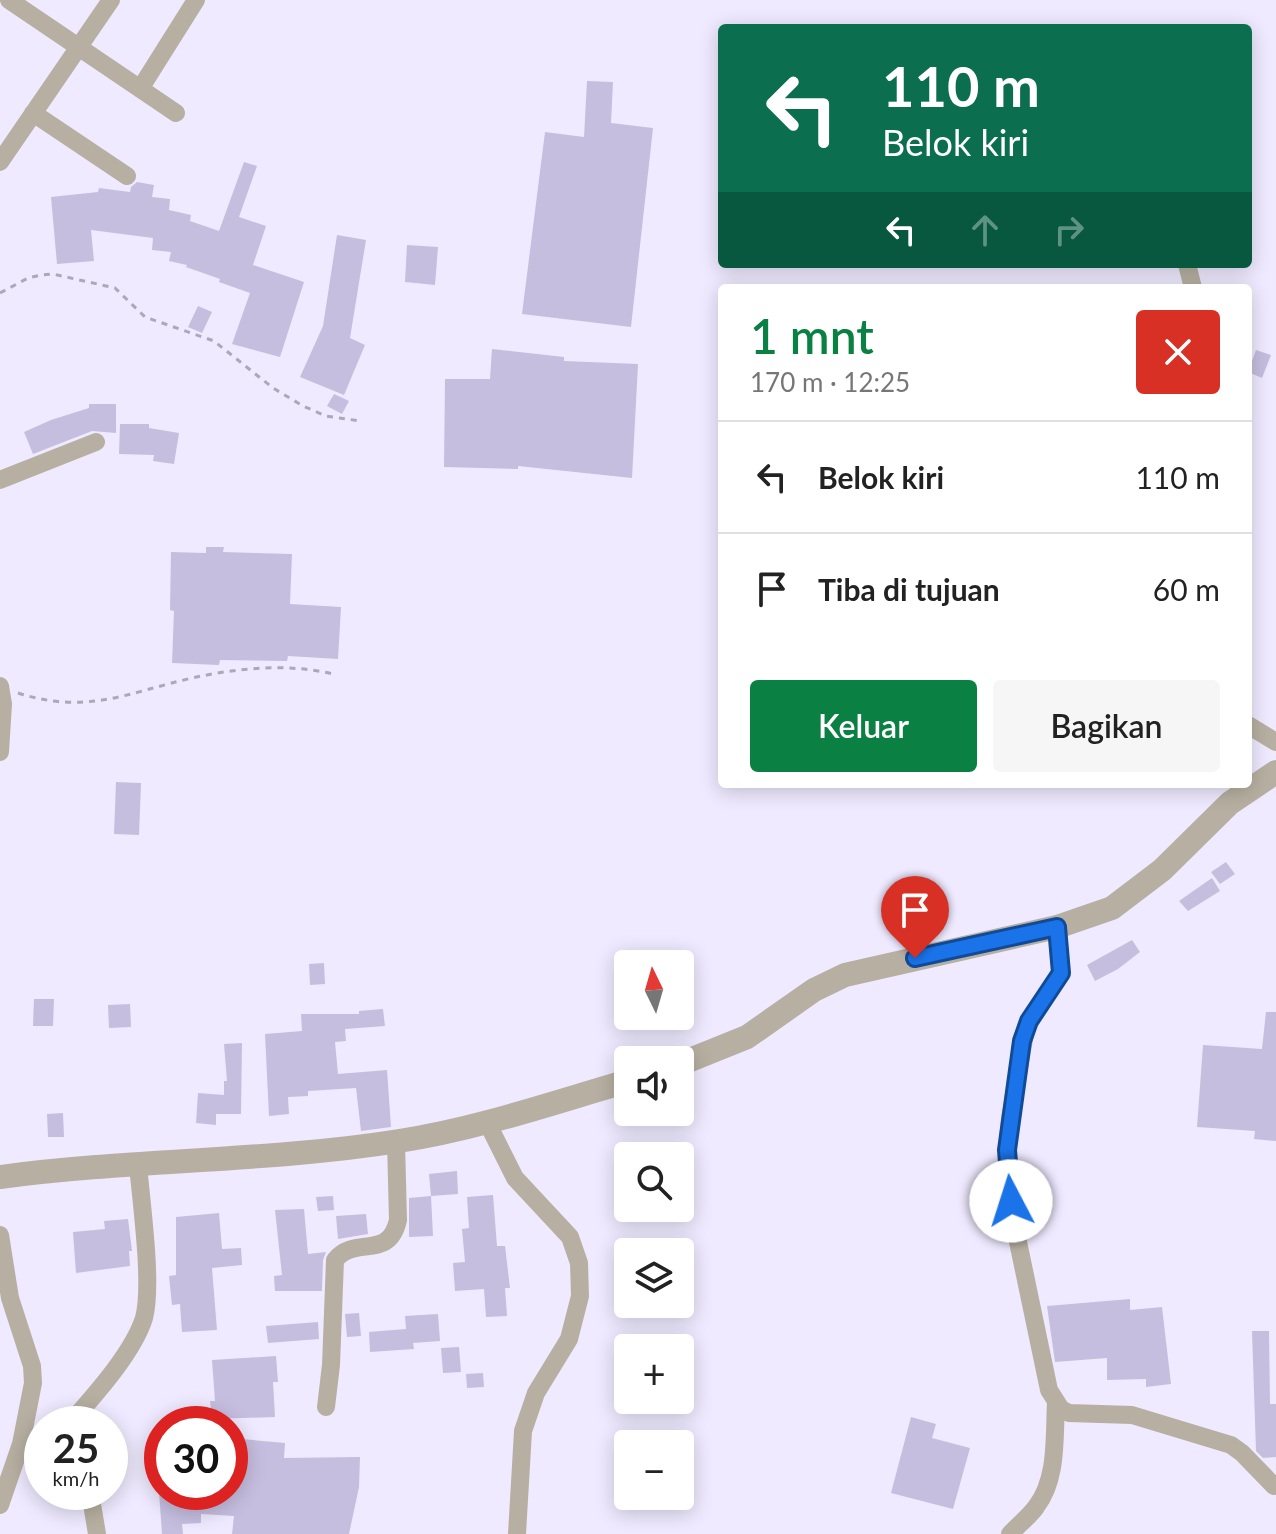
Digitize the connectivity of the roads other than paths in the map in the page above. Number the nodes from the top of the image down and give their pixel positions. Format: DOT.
graph roads {
  1 [pos="111,0"];
  2 [pos="196,0"];
  3 [pos="4,2"];
  4 [pos="78,46"];
  5 [pos="140,89"];
  6 [pos="33,113"];
  7 [pos="176,113"];
  8 [pos="0,162"];
  9 [pos="127,176"];
  10 [pos="96,442"];
  11 [pos="0,480"];
  12 [pos="0,687"];
  13 [pos="1252,727"];
  14 [pos="1276,742"];
  15 [pos="0,752"];
  16 [pos="1276,772"];
  17 [pos="1057,927"];
  18 [pos="694,1058"];
  19 [pos="614,1085"];
  20 [pos="487,1122"];
  21 [pos="396,1142"];
  22 [pos="138,1164"];
  23 [pos="0,1177"];
  24 [pos="0,1235"];
  25 [pos="1056,1403"];
  26 [pos="84,1406"];
  27 [pos="326,1407"];
  28 [pos="1274,1486"];
  29 [pos="0,1505"];
  30 [pos="93,1510"];
  31 [pos="97,1534"];
  32 [pos="517,1534"];
  33 [pos="1010,1534"];
  1 -- 4 [label="street"];
  2 -- 5 [label="street"];
  3 -- 4 [label="street"];
  4 -- 5 [label="street"];
  4 -- 6 [label="street"];
  5 -- 7 [label="street"];
  6 -- 8 [label="street"];
  6 -- 9 [label="street"];
  10 -- 11 [label="street"];
  12 -- 15 [label="street"];
  13 -- 14 [label="street"];
  16 -- 17 [label="street"];
  17 -- 18 [label="street"];
  17 -- 25 [label="street"];
  19 -- 20 [label="street"];
  20 -- 21 [label="street"];
  20 -- 32 [label="street"];
  21 -- 22 [label="street"];
  21 -- 27 [label="street"];
  22 -- 23 [label="street"];
  22 -- 26 [label="street"];
  24 -- 29 [label="street"];
  25 -- 28 [label="street"];
  25 -- 33 [label="street"];
  30 -- 31 [label="street"];
}
